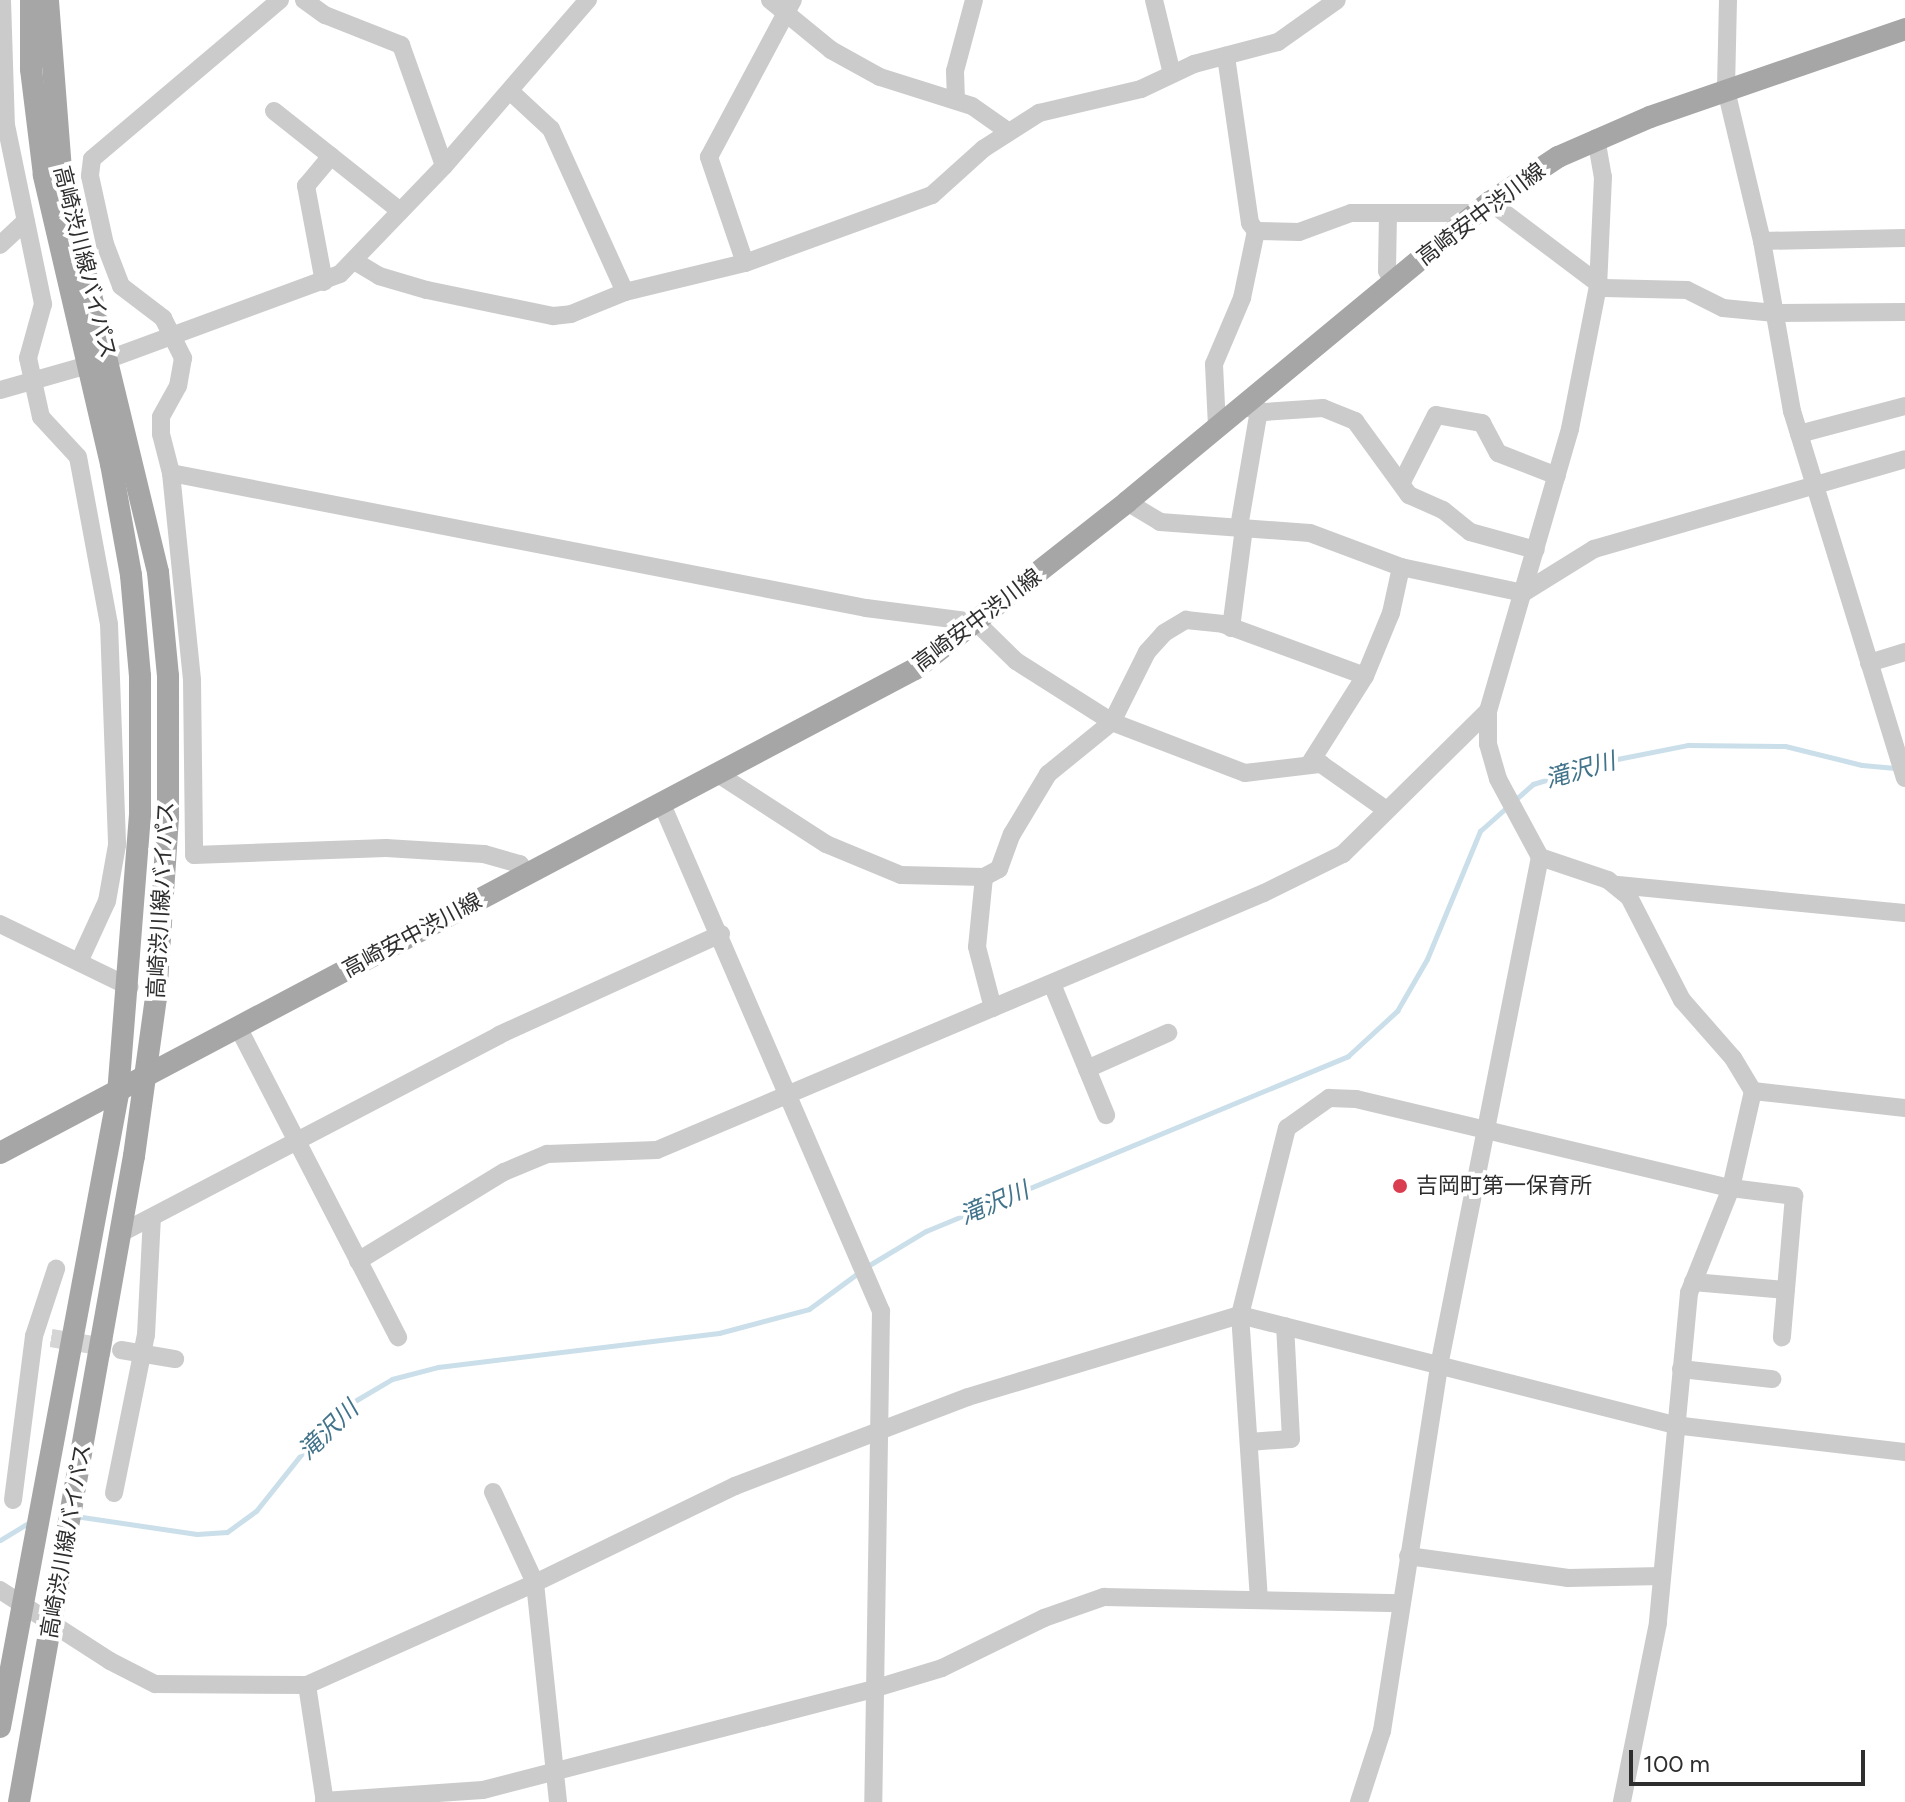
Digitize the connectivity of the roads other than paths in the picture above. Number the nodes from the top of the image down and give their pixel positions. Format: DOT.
graph roads {
  1 [pos="2,0"];
  2 [pos="31,0"];
  3 [pos="48,0"];
  4 [pos="280,0"];
  5 [pos="304,0"];
  6 [pos="588,0"];
  7 [pos="770,0"];
  8 [pos="974,0"];
  9 [pos="1154,0"];
  10 [pos="1337,0"];
  11 [pos="1728,0"];
  12 [pos="789,8"];
  13 [pos="1905,29"];
  14 [pos="1226,56"];
  15 [pos="1172,74"];
  16 [pos="1726,90"];
  17 [pos="510,91"];
  18 [pos="956,100"];
  19 [pos="274,111"];
  20 [pos="1009,132"];
  21 [pos="1596,138"];
  22 [pos="331,156"];
  23 [pos="444,166"];
  24 [pos="1484,207"];
  25 [pos="400,211"];
  26 [pos="1388,213"];
  27 [pos="26,221"];
  28 [pos="1256,231"];
  29 [pos="1905,238"];
  30 [pos="1762,241"];
  31 [pos="0,245"];
  32 [pos="356,262"];
  33 [pos="745,263"];
  34 [pos="324,282"];
  35 [pos="1393,282"];
  36 [pos="1598,286"];
  37 [pos="625,292"];
  38 [pos="1905,312"];
  39 [pos="1775,313"];
  40 [pos="176,336"];
  41 [pos="99,362"];
  42 [pos="33,384"];
  43 [pos="0,390"];
  44 [pos="1905,406"];
  45 [pos="1250,408"];
  46 [pos="1217,426"];
  47 [pos="1799,434"];
  48 [pos="1905,459"];
  49 [pos="171,473"];
  50 [pos="1557,476"];
  51 [pos="1402,482"];
  52 [pos="1812,486"];
  53 [pos="1127,502"];
  54 [pos="1242,528"];
  55 [pos="1536,550"];
  56 [pos="1401,567"];
  57 [pos="1523,593"];
  58 [pos="976,622"];
  59 [pos="1231,628"];
  60 [pos="1905,652"];
  61 [pos="1869,663"];
  62 [pos="1365,676"];
  63 [pos="1488,711"];
  64 [pos="1112,722"];
  65 [pos="1310,763"];
  66 [pos="718,774"];
  67 [pos="1905,778"];
  68 [pos="661,802"];
  69 [pos="1385,809"];
  70 [pos="1540,857"];
  71 [pos="526,873"];
  72 [pos="984,877"];
  73 [pos="1618,885"];
  74 [pos="1905,913"];
  75 [pos="0,924"];
  76 [pos="721,934"];
  77 [pos="79,962"];
  78 [pos="1052,984"];
  79 [pos="130,987"];
  80 [pos="993,1008"];
  81 [pos="239,1029"];
  82 [pos="1168,1033"];
  83 [pos="1087,1069"];
  84 [pos="144,1080"];
  85 [pos="788,1091"];
  86 [pos="1753,1091"];
  87 [pos="118,1094"];
  88 [pos="1905,1108"];
  89 [pos="1106,1115"];
  90 [pos="1489,1129"];
  91 [pos="296,1145"];
  92 [pos="0,1153"];
  93 [pos="1731,1188"];
  94 [pos="152,1218"];
  95 [pos="121,1233"];
  96 [pos="358,1261"];
  97 [pos="56,1269"];
  98 [pos="1693,1282"];
  99 [pos="1786,1290"];
  100 [pos="1240,1315"];
  101 [pos="1285,1326"];
  102 [pos="398,1337"];
  103 [pos="1782,1337"];
  104 [pos="121,1350"];
  105 [pos="142,1353"];
  106 [pos="175,1359"];
  107 [pos="1439,1366"];
  108 [pos="1681,1369"];
  109 [pos="1772,1379"];
  110 [pos="1674,1425"];
  111 [pos="875,1432"];
  112 [pos="1249,1442"];
  113 [pos="1905,1452"];
  114 [pos="493,1492"];
  115 [pos="114,1493"];
  116 [pos="13,1500"];
  117 [pos="1408,1556"];
  118 [pos="1662,1576"];
  119 [pos="535,1583"];
  120 [pos="0,1590"];
  121 [pos="1259,1600"];
  122 [pos="1401,1603"];
  123 [pos="23,1604"];
  124 [pos="53,1623"];
  125 [pos="307,1685"];
  126 [pos="873,1689"];
  127 [pos="0,1727"];
  128 [pos="555,1770"];
  129 [pos="19,1802"];
  130 [pos="324,1802"];
  131 [pos="558,1802"];
  132 [pos="873,1802"];
  133 [pos="1359,1802"];
  134 [pos="1622,1802"];
  1 -- 27 [label="street"];
  2 -- 41 [label="main road, 高崎渋川線バイパス"];
  3 -- 41 [label="main road, 高崎渋川線バイパス"];
  4 -- 40 [label="street"];
  5 -- 23 [label="street"];
  6 -- 17 [label="street"];
  7 -- 12 [label="street"];
  8 -- 18 [label="street"];
  9 -- 15 [label="street"];
  10 -- 14 [label="street"];
  11 -- 16 [label="street"];
  12 -- 18 [label="street"];
  12 -- 33 [label="street"];
  13 -- 16 [label="main road, 高崎安中渋川線"];
  14 -- 15 [label="street"];
  14 -- 28 [label="street"];
  15 -- 20 [label="street"];
  16 -- 21 [label="main road, 高崎安中渋川線"];
  16 -- 30 [label="street"];
  17 -- 23 [label="street"];
  17 -- 37 [label="street"];
  18 -- 20 [label="street"];
  19 -- 22 [label="street"];
  20 -- 33 [label="street"];
  21 -- 24 [label="main road, 高崎安中渋川線"];
  21 -- 36 [label="street"];
  22 -- 25 [label="street"];
  22 -- 34 [label="street"];
  23 -- 25 [label="street"];
  24 -- 26 [label="street"];
  24 -- 35 [label="main road, 高崎安中渋川線"];
  24 -- 36 [label="street"];
  25 -- 32 [label="street"];
  26 -- 28 [label="street"];
  26 -- 35 [label="street"];
  27 -- 31 [label="street"];
  27 -- 42 [label="street"];
  28 -- 46 [label="street"];
  29 -- 30 [label="street"];
  30 -- 39 [label="street"];
  32 -- 34 [label="street"];
  32 -- 37 [label="street"];
  33 -- 37 [label="street"];
  34 -- 40 [label="street"];
  35 -- 45 [label="main road, 高崎安中渋川線"];
  36 -- 39 [label="street"];
  36 -- 50 [label="street"];
  38 -- 39 [label="street"];
  39 -- 47 [label="street"];
  40 -- 41 [label="street"];
  40 -- 49 [label="street"];
  41 -- 42 [label="street"];
  41 -- 79 [label="main road, 高崎渋川線バイパス"];
  41 -- 84 [label="main road, 高崎渋川線バイパス"];
  42 -- 43 [label="street"];
  42 -- 77 [label="street"];
  44 -- 47 [label="street"];
  45 -- 46 [label="main road, 高崎安中渋川線"];
  45 -- 51 [label="street"];
  45 -- 54 [label="street"];
  46 -- 53 [label="main road, 高崎安中渋川線"];
  47 -- 52 [label="street"];
  48 -- 52 [label="street"];
  49 -- 58 [label="street"];
  49 -- 71 [label="street"];
  50 -- 51 [label="street"];
  50 -- 55 [label="street"];
  51 -- 55 [label="street"];
  52 -- 57 [label="street"];
  52 -- 61 [label="street"];
  53 -- 54 [label="street"];
  53 -- 58 [label="main road, 高崎安中渋川線"];
  54 -- 56 [label="street"];
  54 -- 59 [label="street"];
  55 -- 57 [label="street"];
  56 -- 57 [label="street"];
  56 -- 62 [label="street"];
  57 -- 63 [label="street"];
  58 -- 64 [label="street"];
  58 -- 66 [label="main road, 高崎安中渋川線"];
  59 -- 62 [label="street"];
  59 -- 64 [label="street"];
  60 -- 61 [label="street"];
  61 -- 67 [label="street"];
  62 -- 65 [label="street"];
  63 -- 69 [label="street"];
  63 -- 70 [label="street"];
  64 -- 65 [label="street"];
  64 -- 72 [label="street"];
  65 -- 69 [label="street"];
  66 -- 68 [label="main road, 高崎安中渋川線"];
  66 -- 72 [label="street"];
  68 -- 71 [label="main road, 高崎安中渋川線"];
  68 -- 76 [label="street"];
  69 -- 78 [label="street"];
  70 -- 73 [label="street"];
  70 -- 90 [label="street"];
  71 -- 81 [label="main road, 高崎安中渋川線"];
  72 -- 80 [label="street"];
  73 -- 74 [label="street"];
  73 -- 86 [label="street"];
  75 -- 77 [label="street"];
  76 -- 85 [label="street"];
  76 -- 91 [label="street"];
  77 -- 79 [label="street"];
  78 -- 80 [label="street"];
  78 -- 83 [label="street"];
  79 -- 87 [label="main road, 高崎渋川線バイパス"];
  80 -- 85 [label="street"];
  81 -- 84 [label="main road, 高崎安中渋川線"];
  81 -- 91 [label="street"];
  82 -- 83 [label="street"];
  83 -- 89 [label="street"];
  84 -- 87 [label="main road, 高崎安中渋川線"];
  84 -- 95 [label="main road, 高崎渋川線バイパス"];
  85 -- 96 [label="street"];
  85 -- 111 [label="street"];
  86 -- 88 [label="street"];
  86 -- 93 [label="street"];
  87 -- 92 [label="main road, 高崎安中渋川線"];
  87 -- 123 [label="main road, 高崎渋川線バイパス"];
  90 -- 93 [label="street"];
  90 -- 100 [label="street"];
  90 -- 107 [label="street"];
  91 -- 94 [label="street"];
  91 -- 96 [label="street"];
  93 -- 98 [label="street"];
  93 -- 99 [label="street"];
  94 -- 95 [label="street"];
  94 -- 105 [label="street"];
  95 -- 124 [label="main road, 高崎渋川線バイパス"];
  96 -- 102 [label="street"];
  97 -- 116 [label="street"];
  98 -- 99 [label="street"];
  98 -- 108 [label="street"];
  99 -- 103 [label="street"];
  100 -- 101 [label="street"];
  100 -- 111 [label="street"];
  100 -- 112 [label="street"];
  101 -- 107 [label="street"];
  101 -- 112 [label="street"];
  104 -- 105 [label="street"];
  105 -- 106 [label="street"];
  105 -- 115 [label="street"];
  107 -- 110 [label="street"];
  107 -- 117 [label="street"];
  108 -- 109 [label="street"];
  108 -- 110 [label="street"];
  110 -- 113 [label="street"];
  110 -- 118 [label="street"];
  111 -- 119 [label="street"];
  111 -- 126 [label="street"];
  112 -- 121 [label="street"];
  114 -- 119 [label="street"];
  117 -- 118 [label="street"];
  117 -- 122 [label="street"];
  118 -- 134 [label="street"];
  119 -- 125 [label="street"];
  119 -- 128 [label="street"];
  120 -- 123 [label="street"];
  121 -- 122 [label="street"];
  121 -- 126 [label="street"];
  122 -- 133 [label="street"];
  123 -- 124 [label="street"];
  123 -- 127 [label="main road, 高崎渋川線バイパス"];
  124 -- 125 [label="street"];
  124 -- 129 [label="main road, 高崎渋川線バイパス"];
  125 -- 130 [label="street"];
  126 -- 128 [label="street"];
  126 -- 132 [label="street"];
  128 -- 130 [label="street"];
  128 -- 131 [label="street"];
}
